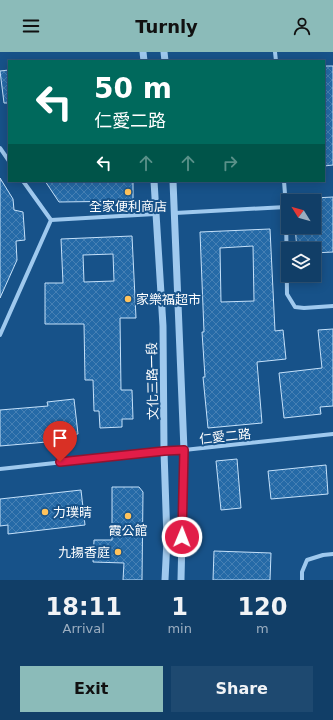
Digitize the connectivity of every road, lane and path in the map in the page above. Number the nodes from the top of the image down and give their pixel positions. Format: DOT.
graph roads {
  1 [pos="0,148"];
  2 [pos="8,160"];
  3 [pos="24,182"];
  4 [pos="154,182"];
  5 [pos="173,182"];
  6 [pos="284,182"];
  7 [pos="285,194"];
  8 [pos="281,208"];
  9 [pos="155,214"];
  10 [pos="175,214"];
  11 [pos="51,220"];
  12 [pos="286,234"];
  13 [pos="333,306"];
  14 [pos="0,335"];
  15 [pos="333,434"];
  16 [pos="184,450"];
  17 [pos="164,451"];
  18 [pos="0,468"];
  19 [pos="333,554"];
  20 [pos="165,580"];
  21 [pos="181,580"];
  22 [pos="302,580"];
  1 -- 2 [label="street"];
  3 -- 11 [label="street"];
  4 -- 9 [label="street, 文化三路一段"];
  5 -- 10 [label="street"];
  6 -- 7 [label="street"];
  8 -- 10 [label="street"];
  9 -- 11 [label="street"];
  9 -- 17 [label="street, 文化三路一段"];
  10 -- 16 [label="street"];
  11 -- 14 [label="street"];
  12 -- 13 [label="street"];
  15 -- 16 [label="street, 仁愛二路"];
  16 -- 17 [label="street, 仁愛二路"];
  16 -- 21 [label="street"];
  17 -- 18 [label="street, 仁愛二路"];
  17 -- 20 [label="street, 文化三路一段"];
  19 -- 22 [label="street"];
}
